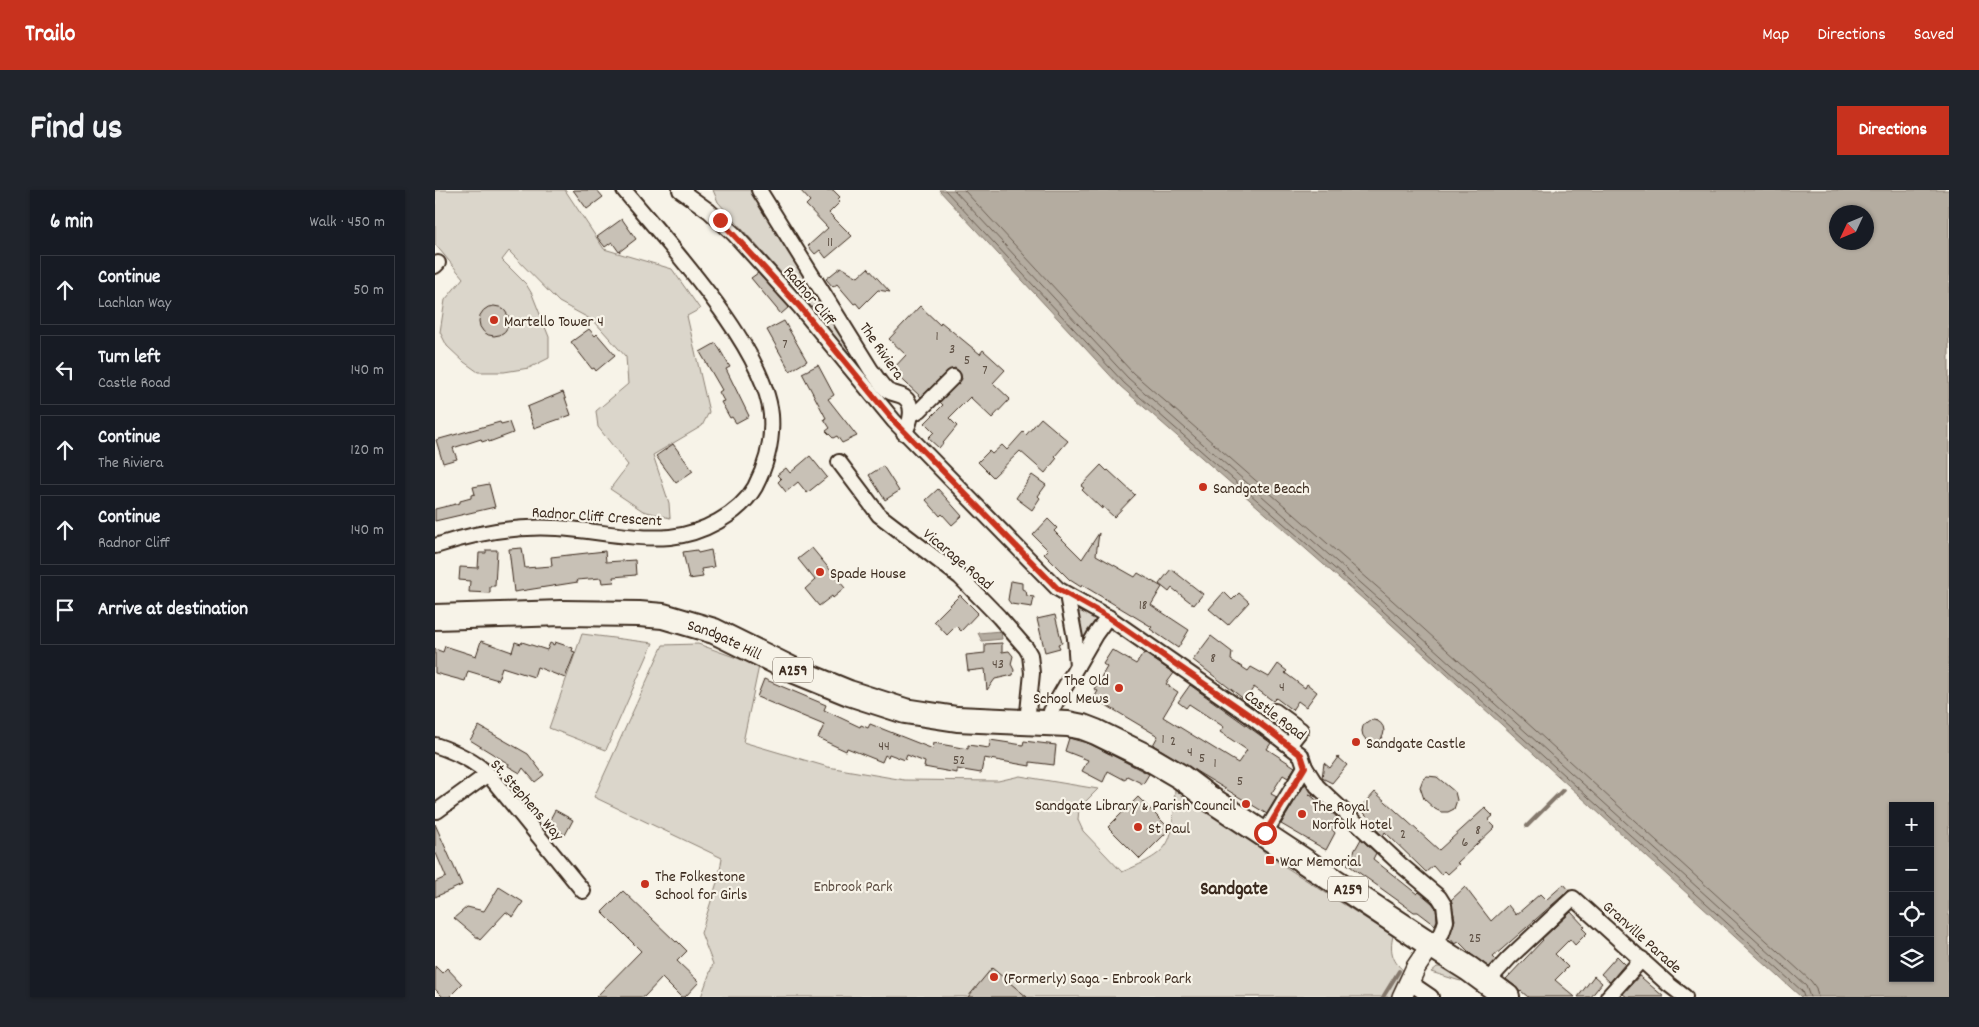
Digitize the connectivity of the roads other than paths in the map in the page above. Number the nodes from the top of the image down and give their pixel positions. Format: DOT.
graph roads {
  1 [pos="623,190"];
  2 [pos="680,190"];
  3 [pos="759,190"];
  4 [pos="953,377"];
  5 [pos="911,415"];
  6 [pos="905,433"];
  7 [pos="839,462"];
  8 [pos="435,546"];
  9 [pos="1067,595"];
  10 [pos="435,617"];
  11 [pos="1108,617"];
  12 [pos="1077,666"];
  13 [pos="1275,710"];
  14 [pos="1039,722"];
  15 [pos="435,745"];
  16 [pos="1289,745"];
  17 [pos="1305,767"];
  18 [pos="488,774"];
  19 [pos="437,811"];
  20 [pos="1265,833"];
  21 [pos="583,891"];
  22 [pos="1431,945"];
  23 [pos="1642,960"];
  24 [pos="1487,982"];
  25 [pos="1406,989"];
  26 [pos="1431,997"];
  27 [pos="1507,997"];
  28 [pos="1609,997"];
  29 [pos="1685,997"];
  1 -- 8 [label="street, Radnor Cliff Crescent"];
  2 -- 6 [label="street, Radnor Cliff"];
  3 -- 5 [label="street, The Riviera"];
  4 -- 5 [label="street"];
  5 -- 6 [label="street"];
  6 -- 9 [label="street"];
  7 -- 14 [label="street, Vicarage Road"];
  9 -- 11 [label="street, Castle Road"];
  9 -- 12 [label="street"];
  10 -- 14 [label="highway, Sandgate Hill / A259"];
  11 -- 12 [label="street"];
  11 -- 16 [label="street, Castle Road"];
  12 -- 14 [label="street"];
  13 -- 16 [label="street"];
  14 -- 20 [label="highway, Sandgate Hill / A259"];
  15 -- 18 [label="street, St. Stephens Way"];
  16 -- 17 [label="street, Castle Road"];
  17 -- 20 [label="street"];
  17 -- 22 [label="street, Castle Road"];
  18 -- 19 [label="street"];
  18 -- 21 [label="street, St. Stephens Way"];
  20 -- 22 [label="highway, A259"];
  22 -- 24 [label="highway, A259"];
  22 -- 25 [label="main road"];
  23 -- 24 [label="street, Granville Parade"];
  23 -- 28 [label="street"];
  23 -- 29 [label="street, Granville Parade"];
  24 -- 27 [label="highway, A259"];
  25 -- 26 [label="street"];
}
